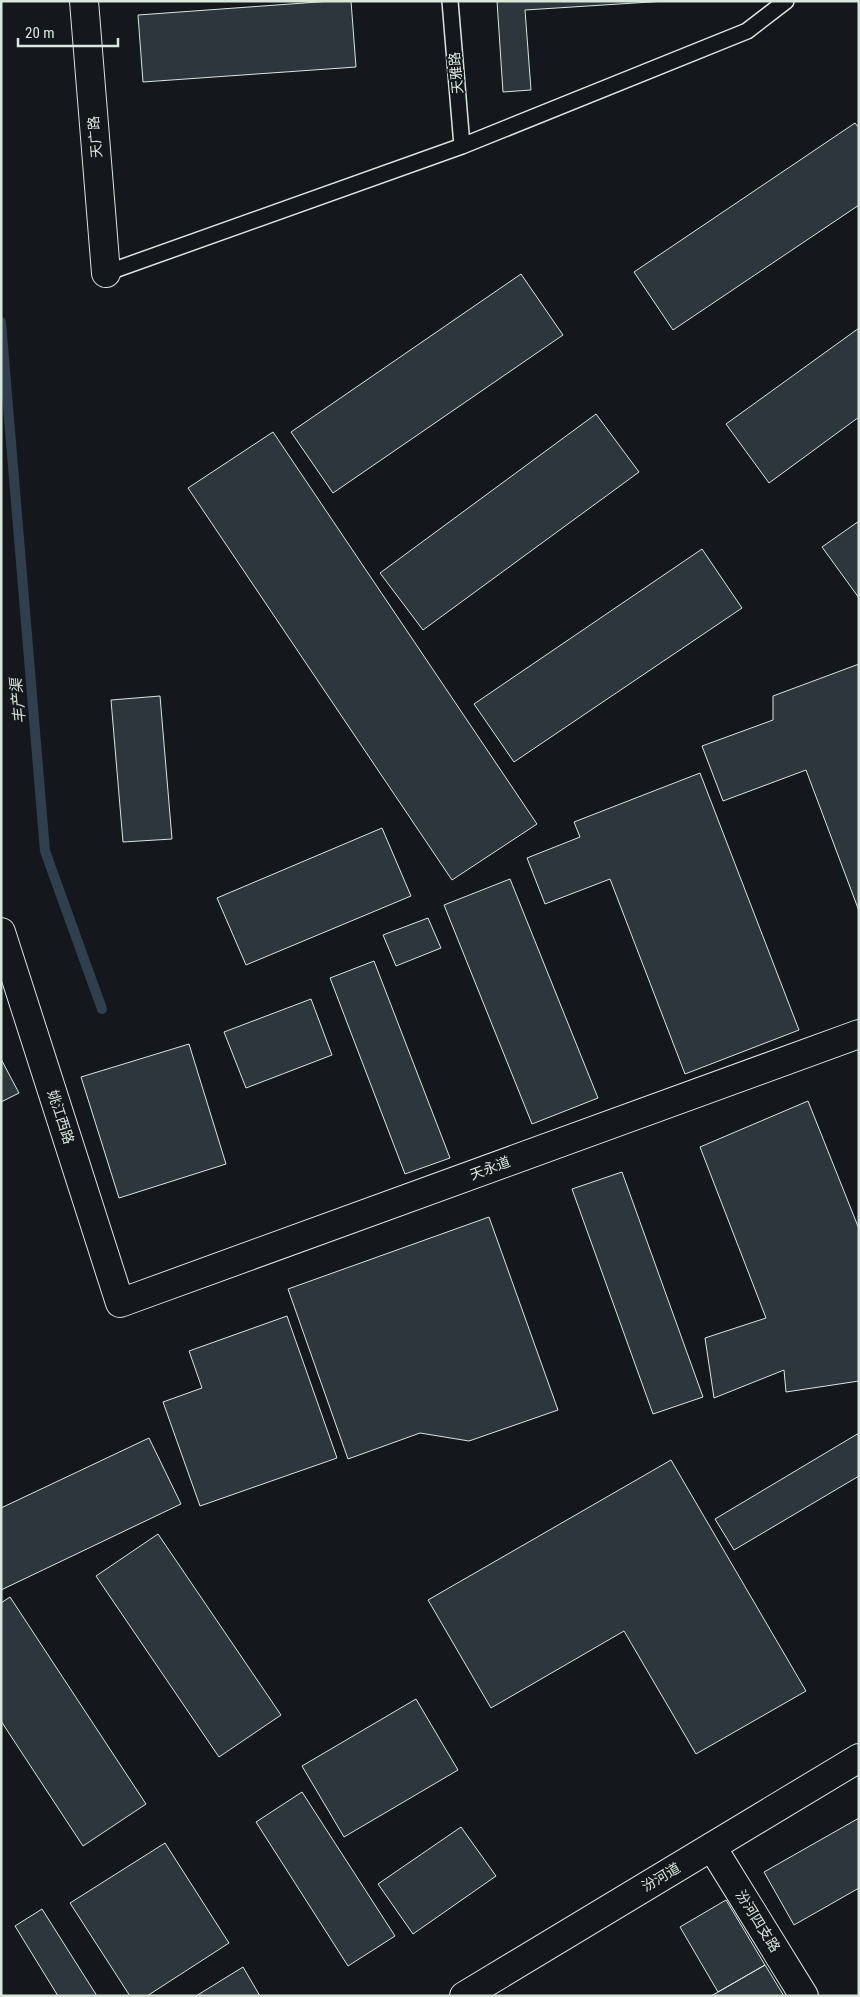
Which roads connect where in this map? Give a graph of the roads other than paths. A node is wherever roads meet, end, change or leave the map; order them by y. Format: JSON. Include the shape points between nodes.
{"nodes":[{"id":1,"x":84,"y":1,"type":"edge"},
{"id":2,"x":450,"y":1,"type":"edge"},
{"id":3,"x":786,"y":1,"type":"edge"},
{"id":4,"x":462,"y":146,"type":"junction"},
{"id":5,"x":106,"y":273,"type":"joint"},
{"id":6,"x":1,"y":932,"type":"edge"},
{"id":7,"x":859,"y":1034,"type":"edge"},
{"id":8,"x":120,"y":1303,"type":"joint"},
{"id":9,"x":859,"y":1758,"type":"edge"},
{"id":10,"x":712,"y":1847,"type":"junction"},
{"id":11,"x":464,"y":1996,"type":"edge"},
{"id":12,"x":804,"y":1996,"type":"edge"}],
"edges":[{"from":1,"to":5,"type":"street","name":"天广路"},
{"from":2,"to":4,"type":"lane","name":"天雅路"},
{"from":3,"to":4,"type":"lane","via":[[747,31]]},
{"from":4,"to":5,"type":"lane"},
{"from":6,"to":8,"type":"street","name":"姚江西路"},
{"from":7,"to":8,"type":"street","name":"天永道"},
{"from":9,"to":10,"type":"street","name":"汾河道"},
{"from":10,"to":11,"type":"street","name":"汾河道"},
{"from":10,"to":12,"type":"street","name":"汾河四支路"}]}
